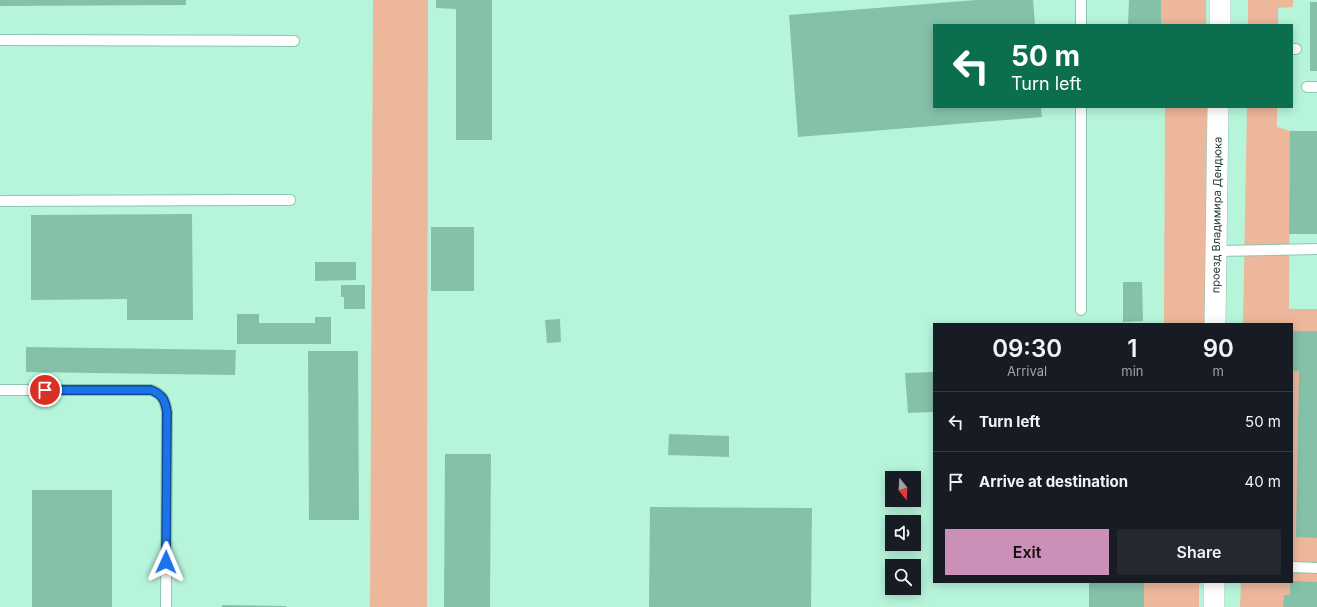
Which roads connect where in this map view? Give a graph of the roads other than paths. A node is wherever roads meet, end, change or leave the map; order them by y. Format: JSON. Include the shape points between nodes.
{"nodes":[{"id":1,"x":1081,"y":0,"type":"edge"},
{"id":2,"x":1220,"y":0,"type":"edge"},
{"id":3,"x":1081,"y":24,"type":"edge"},
{"id":4,"x":1220,"y":24,"type":"edge"},
{"id":5,"x":0,"y":40,"type":"edge"},
{"id":6,"x":294,"y":40,"type":"dead end"},
{"id":7,"x":1081,"y":108,"type":"edge"},
{"id":8,"x":1218,"y":108,"type":"edge"},
{"id":9,"x":290,"y":200,"type":"dead end"},
{"id":10,"x":0,"y":201,"type":"edge"},
{"id":11,"x":1317,"y":249,"type":"edge"},
{"id":12,"x":1216,"y":251,"type":"junction"},
{"id":13,"x":1081,"y":310,"type":"dead end"},
{"id":14,"x":1215,"y":323,"type":"edge"},
{"id":15,"x":0,"y":390,"type":"edge"},
{"id":16,"x":1293,"y":567,"type":"edge"},
{"id":17,"x":1317,"y":568,"type":"edge"},
{"id":18,"x":1214,"y":583,"type":"edge"},
{"id":19,"x":166,"y":607,"type":"edge"},
{"id":20,"x":1214,"y":607,"type":"edge"}],
"edges":[{"from":1,"to":3,"type":"lane"},
{"from":2,"to":4,"type":"street"},
{"from":5,"to":6,"type":"lane"},
{"from":7,"to":13,"type":"lane"},
{"from":8,"to":12,"type":"street","name":"проезд Владимира Дендюка"},
{"from":9,"to":10,"type":"lane"},
{"from":11,"to":12,"type":"lane"},
{"from":12,"to":14,"type":"street","name":"проезд Владимира Дендюка"},
{"from":15,"to":19,"type":"lane","via":[[151,390],[165,400]]},
{"from":16,"to":17,"type":"lane"},
{"from":18,"to":20,"type":"street"}]}
